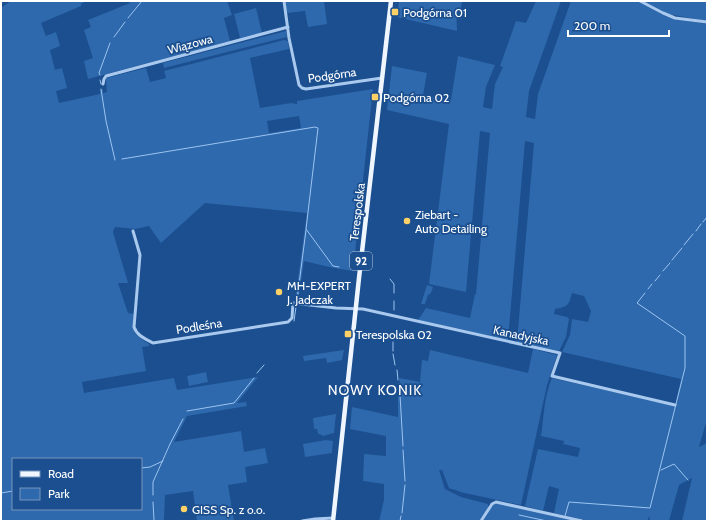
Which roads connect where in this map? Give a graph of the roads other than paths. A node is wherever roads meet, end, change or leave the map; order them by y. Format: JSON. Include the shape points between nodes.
{"nodes":[{"id":1,"x":284,"y":1,"type":"edge"},
{"id":2,"x":391,"y":1,"type":"edge"},
{"id":3,"x":640,"y":1,"type":"edge"},
{"id":4,"x":707,"y":22,"type":"edge"},
{"id":5,"x":288,"y":27,"type":"junction"},
{"id":6,"x":382,"y":78,"type":"junction"},
{"id":7,"x":103,"y":84,"type":"dead end"},
{"id":8,"x":133,"y":230,"type":"dead end"},
{"id":9,"x":356,"y":309,"type":"junction"},
{"id":10,"x":675,"y":405,"type":"dead end"},
{"id":11,"x":333,"y":520,"type":"edge"},
{"id":12,"x":302,"y":521,"type":"edge"},
{"id":13,"x":481,"y":521,"type":"edge"},
{"id":14,"x":582,"y":521,"type":"edge"}],
"edges":[{"from":1,"to":5,"type":"street","name":"Podgórna"},
{"from":2,"to":6,"type":"main road","name":"Terespolska","number":"92"},
{"from":3,"to":4,"type":"street","via":[[675,18]]},
{"from":5,"to":6,"type":"street","name":"Podgórna","via":[[299,85],[302,88]]},
{"from":5,"to":7,"type":"street","name":"Wiązowa","via":[[106,76]]},
{"from":6,"to":9,"type":"main road","name":"Terespolska","number":"92"},
{"from":8,"to":9,"type":"street","name":"Podleśna","via":[[140,255],[134,327],[140,336],[153,343],[288,322],[292,318],[293,303]]},
{"from":9,"to":10,"type":"street","name":"Kanadyjska","via":[[560,353],[552,376]]},
{"from":9,"to":11,"type":"main road","name":"Terespolska","number":"92"},
{"from":11,"to":12,"type":"street"},
{"from":13,"to":14,"type":"street","via":[[494,502]]}]}
